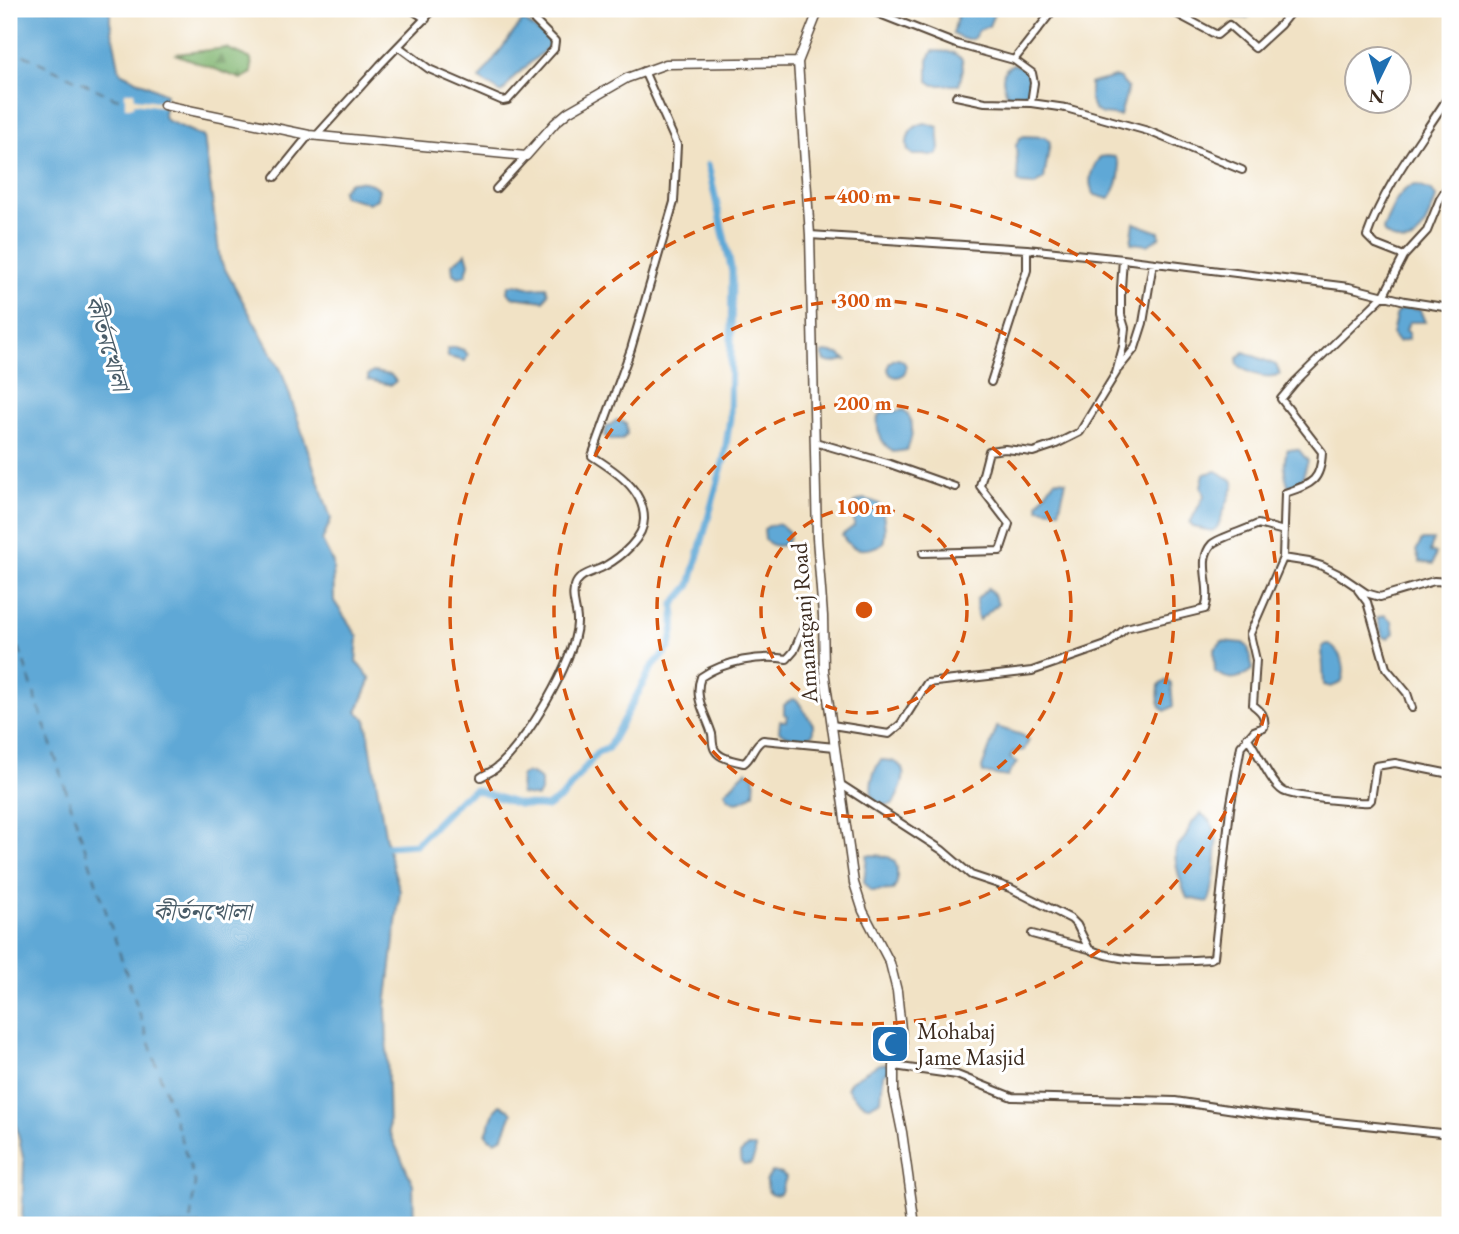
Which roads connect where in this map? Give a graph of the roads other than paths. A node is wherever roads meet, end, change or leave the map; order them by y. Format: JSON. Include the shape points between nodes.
{"nodes":[{"id":1,"x":411,"y":9,"type":"edge"},
{"id":2,"x":435,"y":9,"type":"edge"},
{"id":3,"x":538,"y":9,"type":"edge"},
{"id":4,"x":819,"y":9,"type":"edge"},
{"id":5,"x":867,"y":9,"type":"edge"},
{"id":6,"x":1054,"y":9,"type":"edge"},
{"id":7,"x":1168,"y":9,"type":"edge"},
{"id":8,"x":1293,"y":9,"type":"edge"},
{"id":9,"x":426,"y":19,"type":"junction"},
{"id":10,"x":399,"y":47,"type":"junction"},
{"id":11,"x":1014,"y":60,"type":"junction"},
{"id":12,"x":798,"y":62,"type":"junction"},
{"id":13,"x":644,"y":71,"type":"junction"},
{"id":14,"x":1450,"y":94,"type":"edge"},
{"id":15,"x":956,"y":96,"type":"dead end"},
{"id":16,"x":1031,"y":103,"type":"junction"},
{"id":17,"x":164,"y":105,"type":"dead end"},
{"id":18,"x":313,"y":135,"type":"junction"},
{"id":19,"x":526,"y":156,"type":"junction"},
{"id":20,"x":1242,"y":170,"type":"dead end"},
{"id":21,"x":275,"y":177,"type":"dead end"},
{"id":22,"x":1450,"y":183,"type":"edge"},
{"id":23,"x":496,"y":189,"type":"dead end"},
{"id":24,"x":810,"y":235,"type":"junction"},
{"id":25,"x":1027,"y":249,"type":"junction"},
{"id":26,"x":1404,"y":256,"type":"junction"},
{"id":27,"x":1123,"y":259,"type":"junction"},
{"id":28,"x":1153,"y":263,"type":"junction"},
{"id":29,"x":1384,"y":295,"type":"junction"},
{"id":30,"x":1450,"y":308,"type":"edge"},
{"id":31,"x":1115,"y":373,"type":"junction"},
{"id":32,"x":991,"y":382,"type":"dead end"},
{"id":33,"x":815,"y":442,"type":"junction"},
{"id":34,"x":955,"y":487,"type":"dead end"},
{"id":35,"x":1284,"y":531,"type":"junction"},
{"id":36,"x":923,"y":553,"type":"dead end"},
{"id":37,"x":1283,"y":558,"type":"junction"},
{"id":38,"x":1450,"y":582,"type":"edge"},
{"id":39,"x":1353,"y":583,"type":"junction"},
{"id":40,"x":823,"y":626,"type":"junction"},
{"id":41,"x":1412,"y":708,"type":"dead end"},
{"id":42,"x":832,"y":725,"type":"junction"},
{"id":43,"x":1247,"y":737,"type":"junction"},
{"id":44,"x":835,"y":747,"type":"junction"},
{"id":45,"x":1450,"y":774,"type":"edge"},
{"id":46,"x":481,"y":777,"type":"dead end"},
{"id":47,"x":840,"y":784,"type":"junction"},
{"id":48,"x":1032,"y":934,"type":"dead end"},
{"id":49,"x":1089,"y":949,"type":"junction"},
{"id":50,"x":894,"y":1066,"type":"junction"},
{"id":51,"x":1450,"y":1134,"type":"edge"},
{"id":52,"x":915,"y":1225,"type":"edge"}],
"edges":[{"from":1,"to":9,"type":"street"},
{"from":2,"to":9,"type":"street"},
{"from":3,"to":10,"type":"street","via":[[532,18],[555,41],[554,49],[503,102],[429,69]]},
{"from":4,"to":12,"type":"main road","name":"Amanatganj Road"},
{"from":5,"to":11,"type":"street","via":[[956,44]]},
{"from":6,"to":11,"type":"street"},
{"from":7,"to":8,"type":"street","via":[[1217,35],[1229,25],[1255,48]]},
{"from":9,"to":10,"type":"street"},
{"from":10,"to":18,"type":"street"},
{"from":11,"to":16,"type":"street","via":[[1032,73]]},
{"from":12,"to":13,"type":"main road","via":[[666,64]]},
{"from":12,"to":24,"type":"main road","name":"Amanatganj Road"},
{"from":13,"to":19,"type":"main road","via":[[568,112]]},
{"from":13,"to":46,"type":"street","via":[[677,145],[674,202],[631,349],[592,456],[626,480],[641,501],[645,520],[637,539],[575,586],[578,622],[558,683],[520,739],[496,768]]},
{"from":14,"to":26,"type":"street","via":[[1392,184],[1367,236],[1376,245]]},
{"from":15,"to":16,"type":"street"},
{"from":16,"to":20,"type":"street","via":[[1149,131]]},
{"from":17,"to":18,"type":"main road"},
{"from":18,"to":19,"type":"main road"},
{"from":18,"to":21,"type":"street"},
{"from":19,"to":23,"type":"street"},
{"from":22,"to":26,"type":"street","via":[[1427,231]]},
{"from":24,"to":25,"type":"street"},
{"from":24,"to":33,"type":"main road","name":"Amanatganj Road"},
{"from":25,"to":27,"type":"street"},
{"from":25,"to":32,"type":"street","via":[[1027,270]]},
{"from":26,"to":29,"type":"street"},
{"from":27,"to":28,"type":"street"},
{"from":27,"to":31,"type":"street","via":[[1121,315],[1125,328]]},
{"from":28,"to":29,"type":"street"},
{"from":28,"to":31,"type":"street","via":[[1135,348]]},
{"from":29,"to":30,"type":"street"},
{"from":29,"to":35,"type":"street","via":[[1281,399],[1322,452],[1321,470],[1315,478],[1285,493]]},
{"from":31,"to":36,"type":"street","via":[[1080,432],[1033,452],[989,451],[980,486],[1009,524],[1000,551]]},
{"from":33,"to":34,"type":"street"},
{"from":33,"to":40,"type":"main road","name":"Amanatganj Road"},
{"from":35,"to":37,"type":"street"},
{"from":35,"to":42,"type":"street","via":[[1258,524],[1213,543],[1204,566],[1209,584],[1205,608],[1126,628],[1106,645],[1032,671],[927,683],[901,724],[889,734]]},
{"from":37,"to":39,"type":"street","via":[[1322,566]]},
{"from":37,"to":43,"type":"street","via":[[1250,634],[1256,660],[1253,705],[1265,720],[1264,727]]},
{"from":38,"to":39,"type":"street","via":[[1434,581],[1380,597]]},
{"from":39,"to":41,"type":"street","via":[[1367,602],[1386,668],[1407,693]]},
{"from":40,"to":42,"type":"main road","name":"Amanatganj Road"},
{"from":40,"to":44,"type":"street","via":[[803,630],[787,659],[771,657],[710,671],[697,687],[698,698],[713,748],[723,757],[748,761],[763,740]]},
{"from":42,"to":44,"type":"main road","name":"Amanatganj Road"},
{"from":43,"to":45,"type":"street","via":[[1283,791],[1369,802],[1376,765],[1395,763]]},
{"from":43,"to":49,"type":"street","via":[[1241,746],[1230,809],[1214,957],[1144,960],[1114,958]]},
{"from":44,"to":47,"type":"main road","name":"Amanatganj Road"},
{"from":47,"to":49,"type":"street","via":[[942,850],[971,875],[1010,888],[1071,919]]},
{"from":47,"to":50,"type":"main road","name":"Amanatganj Road","via":[[854,883],[890,963],[897,991],[903,1048]]},
{"from":48,"to":49,"type":"street"},
{"from":50,"to":51,"type":"street","via":[[957,1075],[1012,1097],[1175,1101]]},
{"from":50,"to":52,"type":"main road","name":"Amanatganj Road","via":[[894,1093]]}]}
